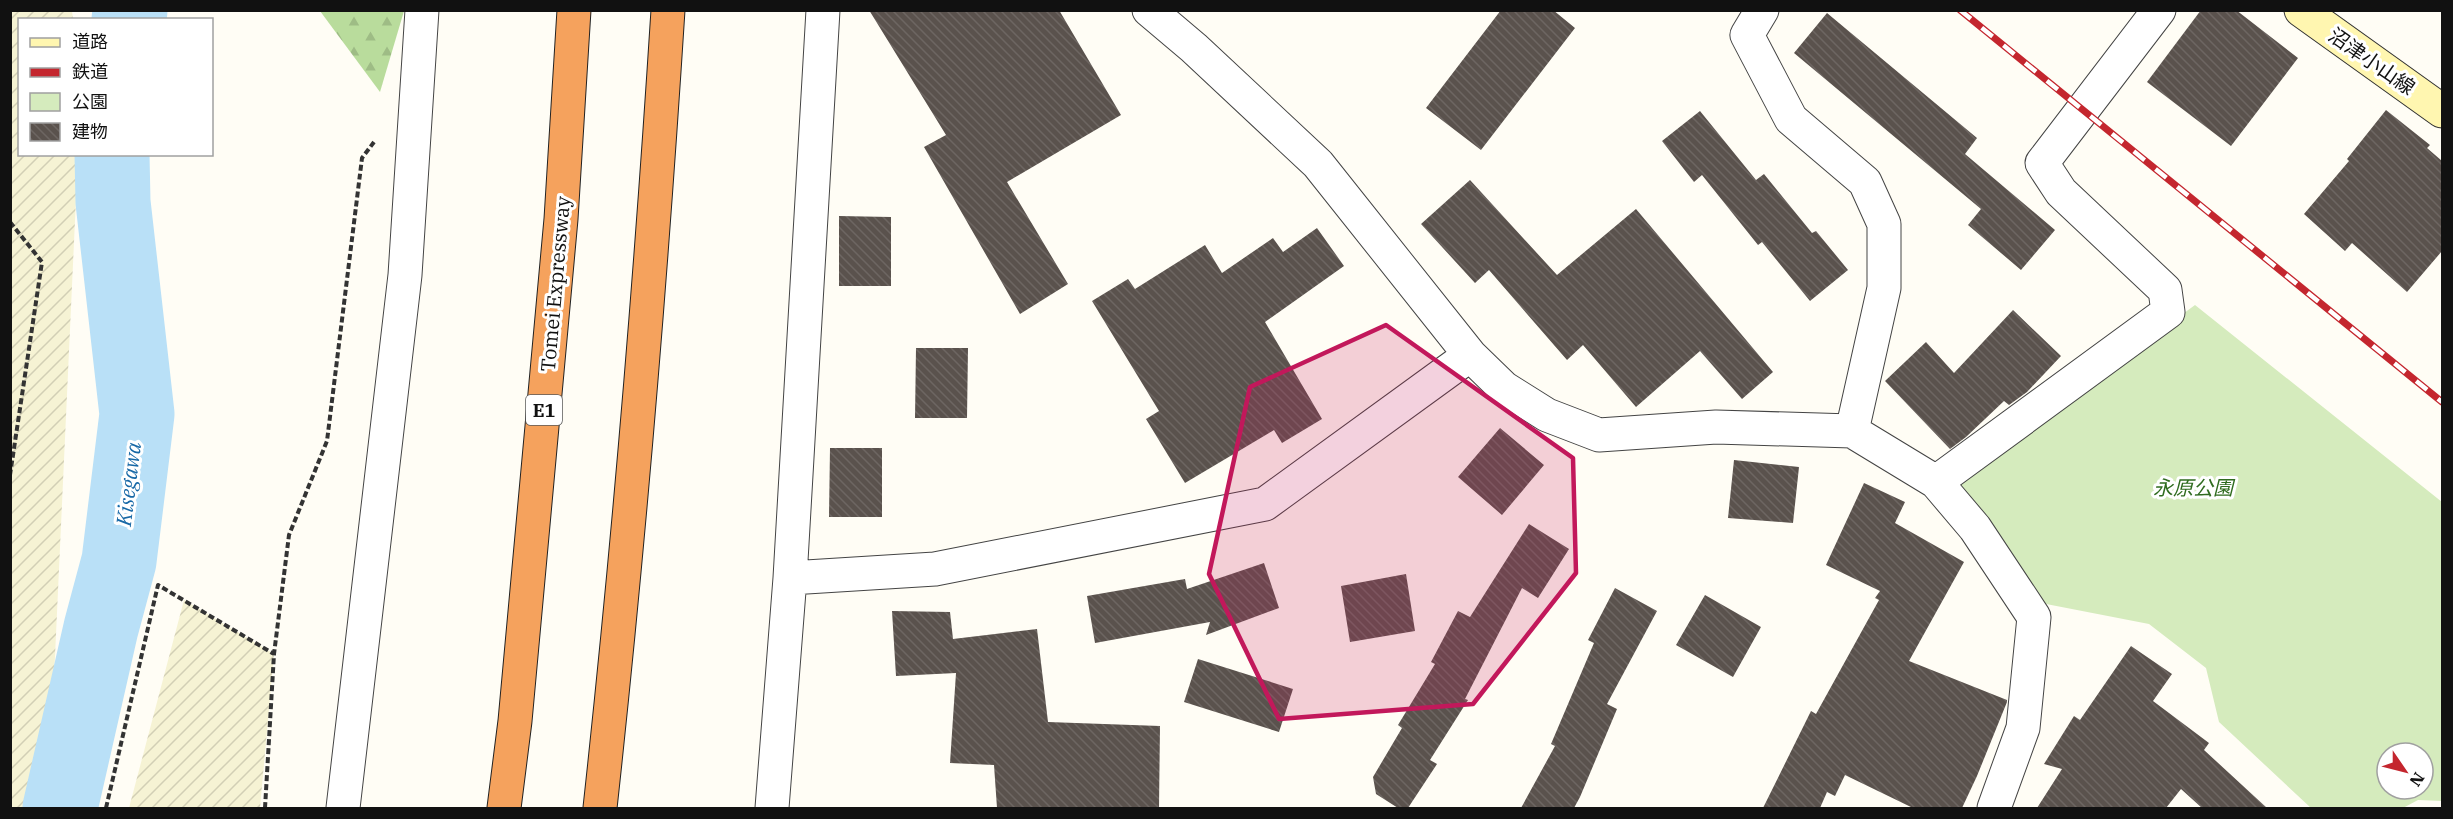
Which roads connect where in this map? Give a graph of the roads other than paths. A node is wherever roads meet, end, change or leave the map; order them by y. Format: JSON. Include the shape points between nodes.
{"nodes":[{"id":1,"x":422,"y":10,"type":"edge"},
{"id":2,"x":574,"y":10,"type":"edge"},
{"id":3,"x":669,"y":10,"type":"edge"},
{"id":4,"x":823,"y":10,"type":"edge"},
{"id":5,"x":1149,"y":10,"type":"edge"},
{"id":6,"x":1762,"y":10,"type":"edge"},
{"id":7,"x":2159,"y":10,"type":"edge"},
{"id":8,"x":2301,"y":10,"type":"edge"},
{"id":9,"x":2442,"y":111,"type":"edge"},
{"id":10,"x":1470,"y":355,"type":"junction"},
{"id":11,"x":1852,"y":431,"type":"junction"},
{"id":12,"x":1936,"y":482,"type":"junction"},
{"id":13,"x":790,"y":578,"type":"junction"},
{"id":14,"x":343,"y":808,"type":"edge"},
{"id":15,"x":504,"y":808,"type":"edge"},
{"id":16,"x":600,"y":808,"type":"edge"},
{"id":17,"x":772,"y":808,"type":"edge"},
{"id":18,"x":1994,"y":808,"type":"edge"}],
"edges":[{"from":1,"to":14,"type":"street","via":[[405,275]]},
{"from":2,"to":15,"type":"highway","name":"Tomei Expressway","number":"E1","via":[[561,219]]},
{"from":3,"to":16,"type":"highway","via":[[633,493]]},
{"from":4,"to":13,"type":"street"},
{"from":5,"to":10,"type":"street","via":[[1318,164]]},
{"from":6,"to":11,"type":"street","via":[[1747,35],[1791,119],[1864,182],[1884,224],[1884,288]]},
{"from":7,"to":12,"type":"street","via":[[2042,163],[2061,192],[2165,290],[2168,312]]},
{"from":8,"to":9,"type":"main road","name":"沼津小山線"},
{"from":10,"to":11,"type":"street","via":[[1504,388],[1547,415],[1599,435],[1716,427]]},
{"from":10,"to":13,"type":"street","via":[[1264,504],[935,569]]},
{"from":11,"to":12,"type":"street"},
{"from":12,"to":18,"type":"street","via":[[1974,528],[2034,617],[2023,728]]},
{"from":13,"to":17,"type":"street"}]}
